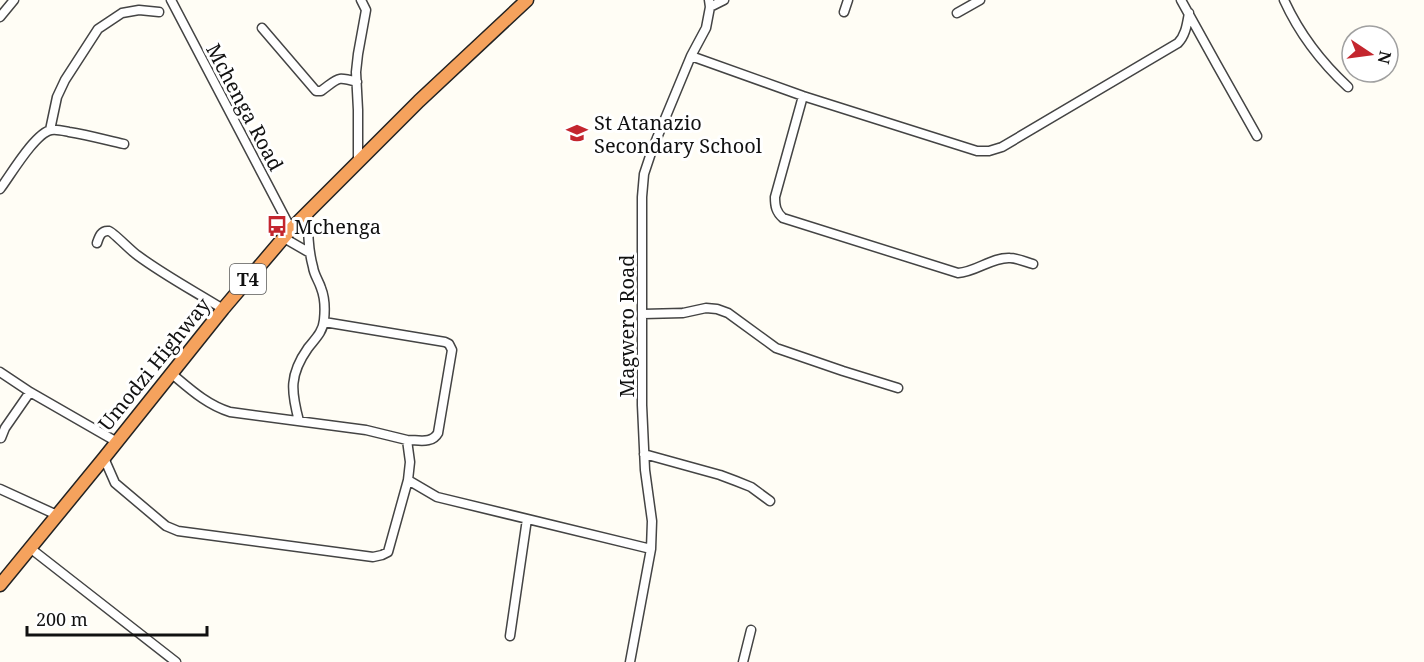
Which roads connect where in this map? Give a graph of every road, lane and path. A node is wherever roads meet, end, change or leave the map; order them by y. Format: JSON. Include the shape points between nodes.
{"nodes":[{"id":1,"x":14,"y":0,"type":"edge"},
{"id":2,"x":171,"y":0,"type":"edge"},
{"id":3,"x":361,"y":0,"type":"edge"},
{"id":4,"x":724,"y":0,"type":"edge"},
{"id":5,"x":848,"y":0,"type":"edge"},
{"id":6,"x":980,"y":0,"type":"edge"},
{"id":7,"x":1181,"y":0,"type":"edge"},
{"id":8,"x":1284,"y":0,"type":"edge"},
{"id":9,"x":523,"y":1,"type":"edge"},
{"id":10,"x":710,"y":4,"type":"edge"},
{"id":11,"x":159,"y":12,"type":"dead end"},
{"id":12,"x":844,"y":12,"type":"dead end"},
{"id":13,"x":957,"y":13,"type":"dead end"},
{"id":14,"x":1189,"y":13,"type":"junction"},
{"id":15,"x":0,"y":17,"type":"edge"},
{"id":16,"x":261,"y":28,"type":"dead end"},
{"id":17,"x":691,"y":56,"type":"junction"},
{"id":18,"x":357,"y":82,"type":"junction"},
{"id":19,"x":1348,"y":87,"type":"dead end"},
{"id":20,"x":803,"y":96,"type":"junction"},
{"id":21,"x":50,"y":130,"type":"junction"},
{"id":22,"x":1257,"y":136,"type":"dead end"},
{"id":23,"x":124,"y":144,"type":"dead end"},
{"id":24,"x":358,"y":161,"type":"junction"},
{"id":25,"x":0,"y":189,"type":"edge"},
{"id":26,"x":308,"y":212,"type":"junction"},
{"id":27,"x":288,"y":233,"type":"junction"},
{"id":28,"x":97,"y":243,"type":"dead end"},
{"id":29,"x":310,"y":253,"type":"junction"},
{"id":30,"x":1033,"y":264,"type":"dead end"},
{"id":31,"x":223,"y":309,"type":"junction"},
{"id":32,"x":643,"y":314,"type":"junction"},
{"id":33,"x":324,"y":322,"type":"junction"},
{"id":34,"x":0,"y":372,"type":"edge"},
{"id":35,"x":172,"y":374,"type":"junction"},
{"id":36,"x":898,"y":388,"type":"dead end"},
{"id":37,"x":30,"y":392,"type":"junction"},
{"id":38,"x":299,"y":421,"type":"junction"},
{"id":39,"x":1,"y":438,"type":"edge"},
{"id":40,"x":408,"y":440,"type":"junction"},
{"id":41,"x":117,"y":442,"type":"junction"},
{"id":42,"x":644,"y":454,"type":"junction"},
{"id":43,"x":104,"y":458,"type":"junction"},
{"id":44,"x":408,"y":480,"type":"junction"},
{"id":45,"x":0,"y":489,"type":"edge"},
{"id":46,"x":770,"y":501,"type":"dead end"},
{"id":47,"x":57,"y":515,"type":"junction"},
{"id":48,"x":528,"y":519,"type":"junction"},
{"id":49,"x":30,"y":548,"type":"junction"},
{"id":50,"x":651,"y":549,"type":"junction"},
{"id":51,"x":2,"y":577,"type":"edge"},
{"id":52,"x":751,"y":630,"type":"dead end"},
{"id":53,"x":510,"y":636,"type":"dead end"},
{"id":54,"x":176,"y":662,"type":"edge"},
{"id":55,"x":630,"y":662,"type":"edge"},
{"id":56,"x":743,"y":662,"type":"edge"}],
"edges":[{"from":1,"to":15,"type":"street"},
{"from":2,"to":27,"type":"street","name":"Mchenga Road"},
{"from":3,"to":18,"type":"street","via":[[366,10]]},
{"from":4,"to":10,"type":"street"},
{"from":5,"to":12,"type":"street"},
{"from":6,"to":13,"type":"street"},
{"from":7,"to":14,"type":"street"},
{"from":8,"to":19,"type":"street","via":[[1307,42]]},
{"from":9,"to":24,"type":"highway","name":"Umodzi Highway","number":"T4"},
{"from":10,"to":17,"type":"street","name":"Magwero Road","via":[[706,28]]},
{"from":11,"to":21,"type":"street","via":[[122,13],[98,29],[65,80]]},
{"from":14,"to":20,"type":"street","via":[[1185,33],[1178,42],[989,152]]},
{"from":14,"to":22,"type":"street"},
{"from":16,"to":18,"type":"street","via":[[316,91],[341,77]]},
{"from":17,"to":20,"type":"street"},
{"from":17,"to":32,"type":"street","name":"Magwero Road","via":[[644,174]]},
{"from":18,"to":24,"type":"street"},
{"from":20,"to":30,"type":"street","via":[[775,197],[775,208],[783,218],[958,273],[1003,258]]},
{"from":21,"to":23,"type":"street"},
{"from":21,"to":25,"type":"street","via":[[27,151]]},
{"from":24,"to":26,"type":"highway","name":"Umodzi Highway","number":"T4"},
{"from":26,"to":27,"type":"highway","name":"Umodzi Highway","number":"T4"},
{"from":26,"to":29,"type":"street"},
{"from":27,"to":29,"type":"street"},
{"from":27,"to":31,"type":"highway","name":"Umodzi Highway","number":"T4"},
{"from":28,"to":31,"type":"street","via":[[100,234],[112,233],[152,266]]},
{"from":29,"to":33,"type":"street","via":[[322,290]]},
{"from":31,"to":35,"type":"highway","name":"Umodzi Highway","number":"T4"},
{"from":32,"to":36,"type":"street","via":[[717,309],[776,348]]},
{"from":32,"to":42,"type":"street","name":"Magwero Road"},
{"from":33,"to":38,"type":"street","via":[[292,384]]},
{"from":33,"to":40,"type":"street","via":[[450,344],[438,433],[430,441]]},
{"from":34,"to":37,"type":"street"},
{"from":35,"to":38,"type":"street","via":[[218,408]]},
{"from":35,"to":41,"type":"highway","name":"Umodzi Highway","number":"T4"},
{"from":37,"to":39,"type":"street"},
{"from":37,"to":41,"type":"street"},
{"from":38,"to":40,"type":"street"},
{"from":40,"to":44,"type":"street"},
{"from":41,"to":43,"type":"highway","name":"Umodzi Highway","number":"T4"},
{"from":42,"to":46,"type":"street","via":[[720,475],[751,487]]},
{"from":42,"to":50,"type":"street","name":"Magwero Road","via":[[652,520]]},
{"from":43,"to":44,"type":"street","via":[[115,483],[166,526],[178,531],[374,557],[388,552]]},
{"from":43,"to":47,"type":"highway","name":"Umodzi Highway","number":"T4"},
{"from":44,"to":48,"type":"street","via":[[437,497]]},
{"from":45,"to":47,"type":"street"},
{"from":47,"to":49,"type":"highway","name":"Umodzi Highway","number":"T4"},
{"from":48,"to":50,"type":"street"},
{"from":48,"to":53,"type":"street"},
{"from":49,"to":51,"type":"highway","name":"Umodzi Highway","number":"T4"},
{"from":49,"to":54,"type":"street"},
{"from":50,"to":55,"type":"street","name":"Magwero Road"},
{"from":52,"to":56,"type":"street"}]}
